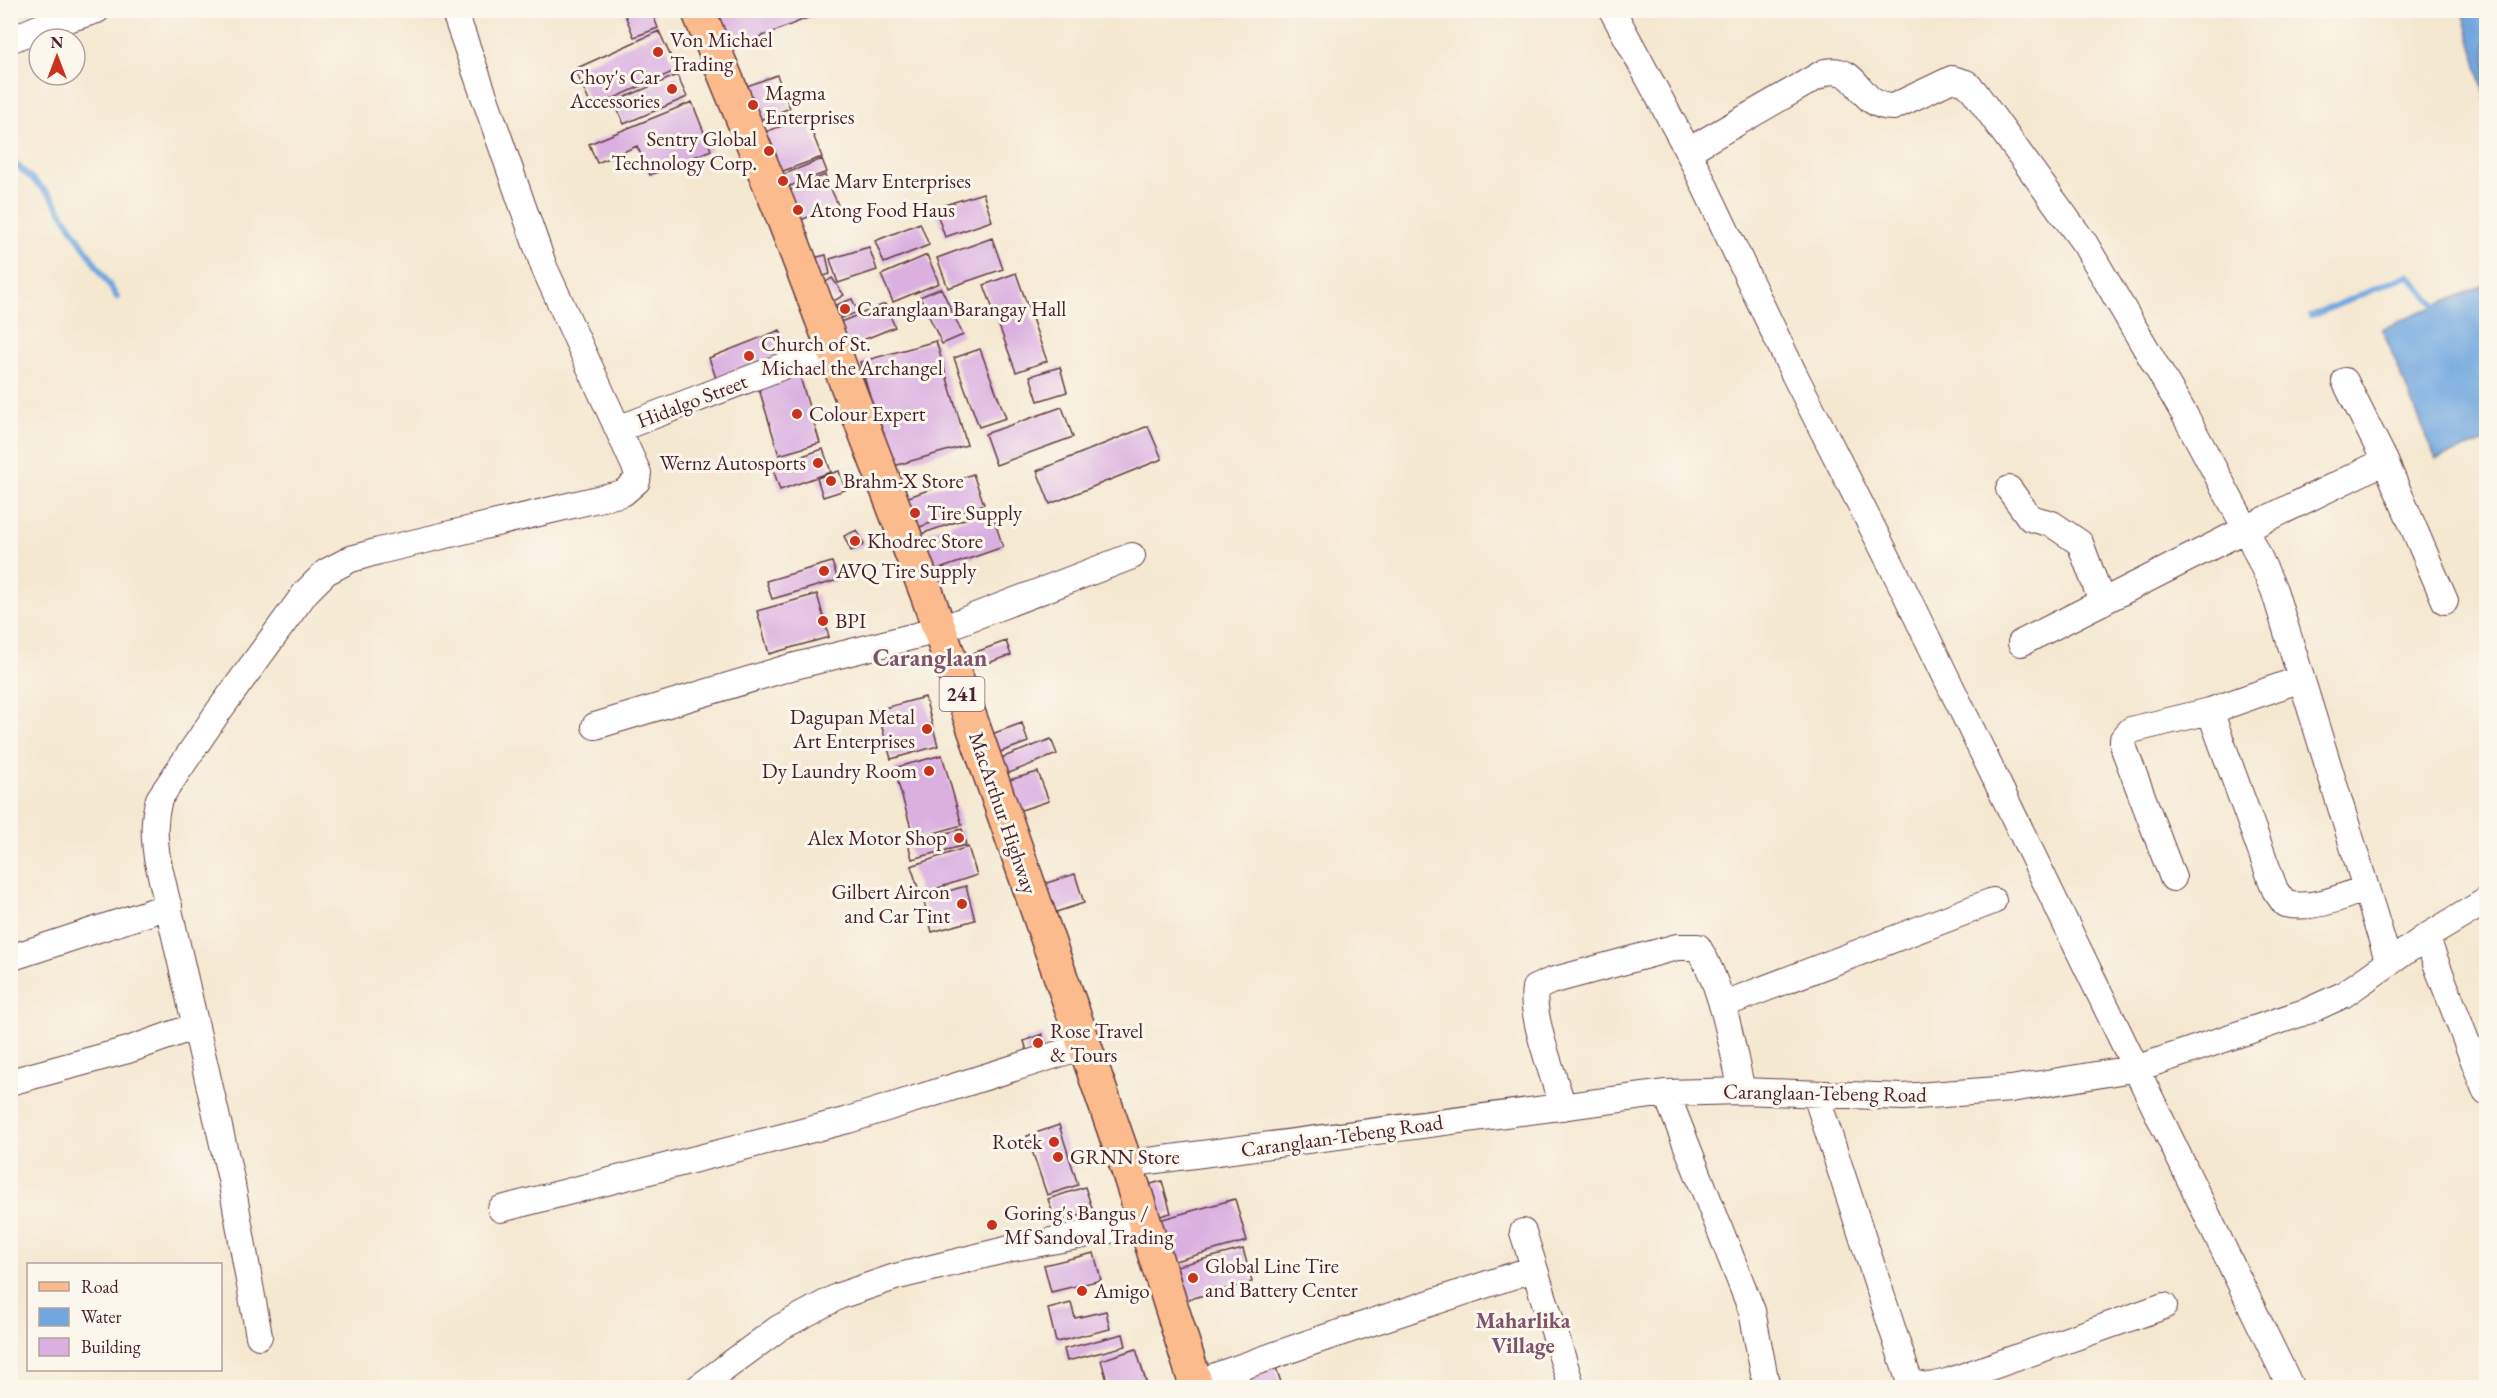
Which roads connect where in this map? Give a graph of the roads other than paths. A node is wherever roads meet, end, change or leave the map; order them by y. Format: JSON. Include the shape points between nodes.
{"nodes":[{"id":1,"x":97,"y":10,"type":"edge"},
{"id":2,"x":454,"y":10,"type":"edge"},
{"id":3,"x":698,"y":10,"type":"edge"},
{"id":4,"x":1612,"y":10,"type":"edge"},
{"id":5,"x":10,"y":40,"type":"edge"},
{"id":6,"x":1688,"y":151,"type":"junction"},
{"id":7,"x":834,"y":347,"type":"junction"},
{"id":8,"x":2345,"y":381,"type":"dead end"},
{"id":9,"x":618,"y":429,"type":"junction"},
{"id":10,"x":2385,"y":461,"type":"junction"},
{"id":11,"x":2008,"y":489,"type":"dead end"},
{"id":12,"x":2246,"y":529,"type":"junction"},
{"id":13,"x":1132,"y":556,"type":"dead end"},
{"id":14,"x":2445,"y":601,"type":"dead end"},
{"id":15,"x":2102,"y":602,"type":"junction"},
{"id":16,"x":939,"y":630,"type":"junction"},
{"id":17,"x":2021,"y":644,"type":"dead end"},
{"id":18,"x":2301,"y":679,"type":"junction"},
{"id":19,"x":2210,"y":711,"type":"junction"},
{"id":20,"x":595,"y":726,"type":"dead end"},
{"id":21,"x":2173,"y":878,"type":"dead end"},
{"id":22,"x":2366,"y":888,"type":"junction"},
{"id":23,"x":1993,"y":901,"type":"dead end"},
{"id":24,"x":2487,"y":901,"type":"edge"},
{"id":25,"x":169,"y":906,"type":"junction"},
{"id":26,"x":2426,"y":937,"type":"junction"},
{"id":27,"x":10,"y":958,"type":"edge"},
{"id":28,"x":2389,"y":963,"type":"junction"},
{"id":29,"x":1722,"y":1005,"type":"junction"},
{"id":30,"x":196,"y":1026,"type":"junction"},
{"id":31,"x":1084,"y":1046,"type":"junction"},
{"id":32,"x":2138,"y":1068,"type":"junction"},
{"id":33,"x":10,"y":1082,"type":"edge"},
{"id":34,"x":1742,"y":1091,"type":"junction"},
{"id":35,"x":2487,"y":1092,"type":"edge"},
{"id":36,"x":1666,"y":1093,"type":"junction"},
{"id":37,"x":1816,"y":1095,"type":"junction"},
{"id":38,"x":1563,"y":1107,"type":"junction"},
{"id":39,"x":1126,"y":1164,"type":"junction"},
{"id":40,"x":501,"y":1209,"type":"dead end"},
{"id":41,"x":1143,"y":1224,"type":"junction"},
{"id":42,"x":1523,"y":1232,"type":"dead end"},
{"id":43,"x":1533,"y":1269,"type":"junction"},
{"id":44,"x":2164,"y":1306,"type":"dead end"},
{"id":45,"x":259,"y":1336,"type":"dead end"},
{"id":46,"x":1570,"y":1382,"type":"dead end"},
{"id":47,"x":1766,"y":1384,"type":"dead end"},
{"id":48,"x":1197,"y":1385,"type":"edge"},
{"id":49,"x":698,"y":1388,"type":"edge"},
{"id":50,"x":2291,"y":1388,"type":"edge"}],
"edges":[{"from":1,"to":5,"type":"street"},
{"from":2,"to":9,"type":"street","via":[[544,267]]},
{"from":3,"to":7,"type":"main road","name":"MacArthur Highway","number":"241"},
{"from":4,"to":6,"type":"street"},
{"from":6,"to":12,"type":"street","via":[[1825,72],[1843,72],[1871,102],[1884,107],[1893,107],[1952,80],[1966,83],[2085,244]]},
{"from":6,"to":32,"type":"street","via":[[1794,374]]},
{"from":7,"to":9,"type":"street","name":"Hidalgo Street"},
{"from":7,"to":16,"type":"main road","name":"MacArthur Highway","number":"241"},
{"from":8,"to":10,"type":"street"},
{"from":9,"to":25,"type":"street","via":[[639,473],[637,481],[623,493],[351,559],[326,572],[306,592],[159,799],[153,833]]},
{"from":10,"to":12,"type":"street"},
{"from":10,"to":14,"type":"street"},
{"from":11,"to":15,"type":"street","via":[[2030,518],[2052,524],[2080,543]]},
{"from":12,"to":15,"type":"street"},
{"from":12,"to":18,"type":"street","via":[[2274,590]]},
{"from":13,"to":16,"type":"street"},
{"from":15,"to":17,"type":"street"},
{"from":16,"to":20,"type":"street","via":[[791,667]]},
{"from":16,"to":31,"type":"main road","name":"MacArthur Highway","number":"241"},
{"from":18,"to":19,"type":"street"},
{"from":18,"to":22,"type":"street"},
{"from":19,"to":21,"type":"street","via":[[2131,730],[2123,739]]},
{"from":19,"to":22,"type":"street","via":[[2275,890],[2285,903],[2301,907]]},
{"from":22,"to":28,"type":"street"},
{"from":23,"to":29,"type":"street"},
{"from":24,"to":26,"type":"street","name":"Caranglaan-Tebeng Road"},
{"from":25,"to":27,"type":"street"},
{"from":25,"to":30,"type":"street"},
{"from":26,"to":28,"type":"street","name":"Caranglaan-Tebeng Road"},
{"from":26,"to":35,"type":"street"},
{"from":28,"to":32,"type":"street","name":"Caranglaan-Tebeng Road","via":[[2343,994],[2308,1011]]},
{"from":29,"to":34,"type":"street"},
{"from":29,"to":38,"type":"street","via":[[1709,964],[1698,947],[1677,947],[1535,988],[1533,999]]},
{"from":30,"to":33,"type":"street","via":[[128,1050]]},
{"from":30,"to":45,"type":"street","via":[[231,1179]]},
{"from":31,"to":39,"type":"main road","name":"MacArthur Highway","number":"241"},
{"from":31,"to":40,"type":"street","via":[[848,1119]]},
{"from":32,"to":37,"type":"street","name":"Caranglaan-Tebeng Road","via":[[1999,1090],[1903,1097]]},
{"from":32,"to":50,"type":"street"},
{"from":34,"to":36,"type":"street","name":"Caranglaan-Tebeng Road"},
{"from":34,"to":37,"type":"street","name":"Caranglaan-Tebeng Road"},
{"from":36,"to":38,"type":"street","name":"Caranglaan-Tebeng Road"},
{"from":36,"to":47,"type":"street","via":[[1752,1311]]},
{"from":37,"to":44,"type":"street","via":[[1909,1380],[1931,1387]]},
{"from":38,"to":39,"type":"street","name":"Caranglaan-Tebeng Road"},
{"from":39,"to":41,"type":"main road","name":"MacArthur Highway","number":"241"},
{"from":41,"to":48,"type":"main road","name":"MacArthur Highway","number":"241"},
{"from":41,"to":49,"type":"street","via":[[1013,1248],[838,1296],[779,1328]]},
{"from":42,"to":43,"type":"street"},
{"from":43,"to":46,"type":"street"},
{"from":43,"to":48,"type":"street","via":[[1309,1343]]}]}
